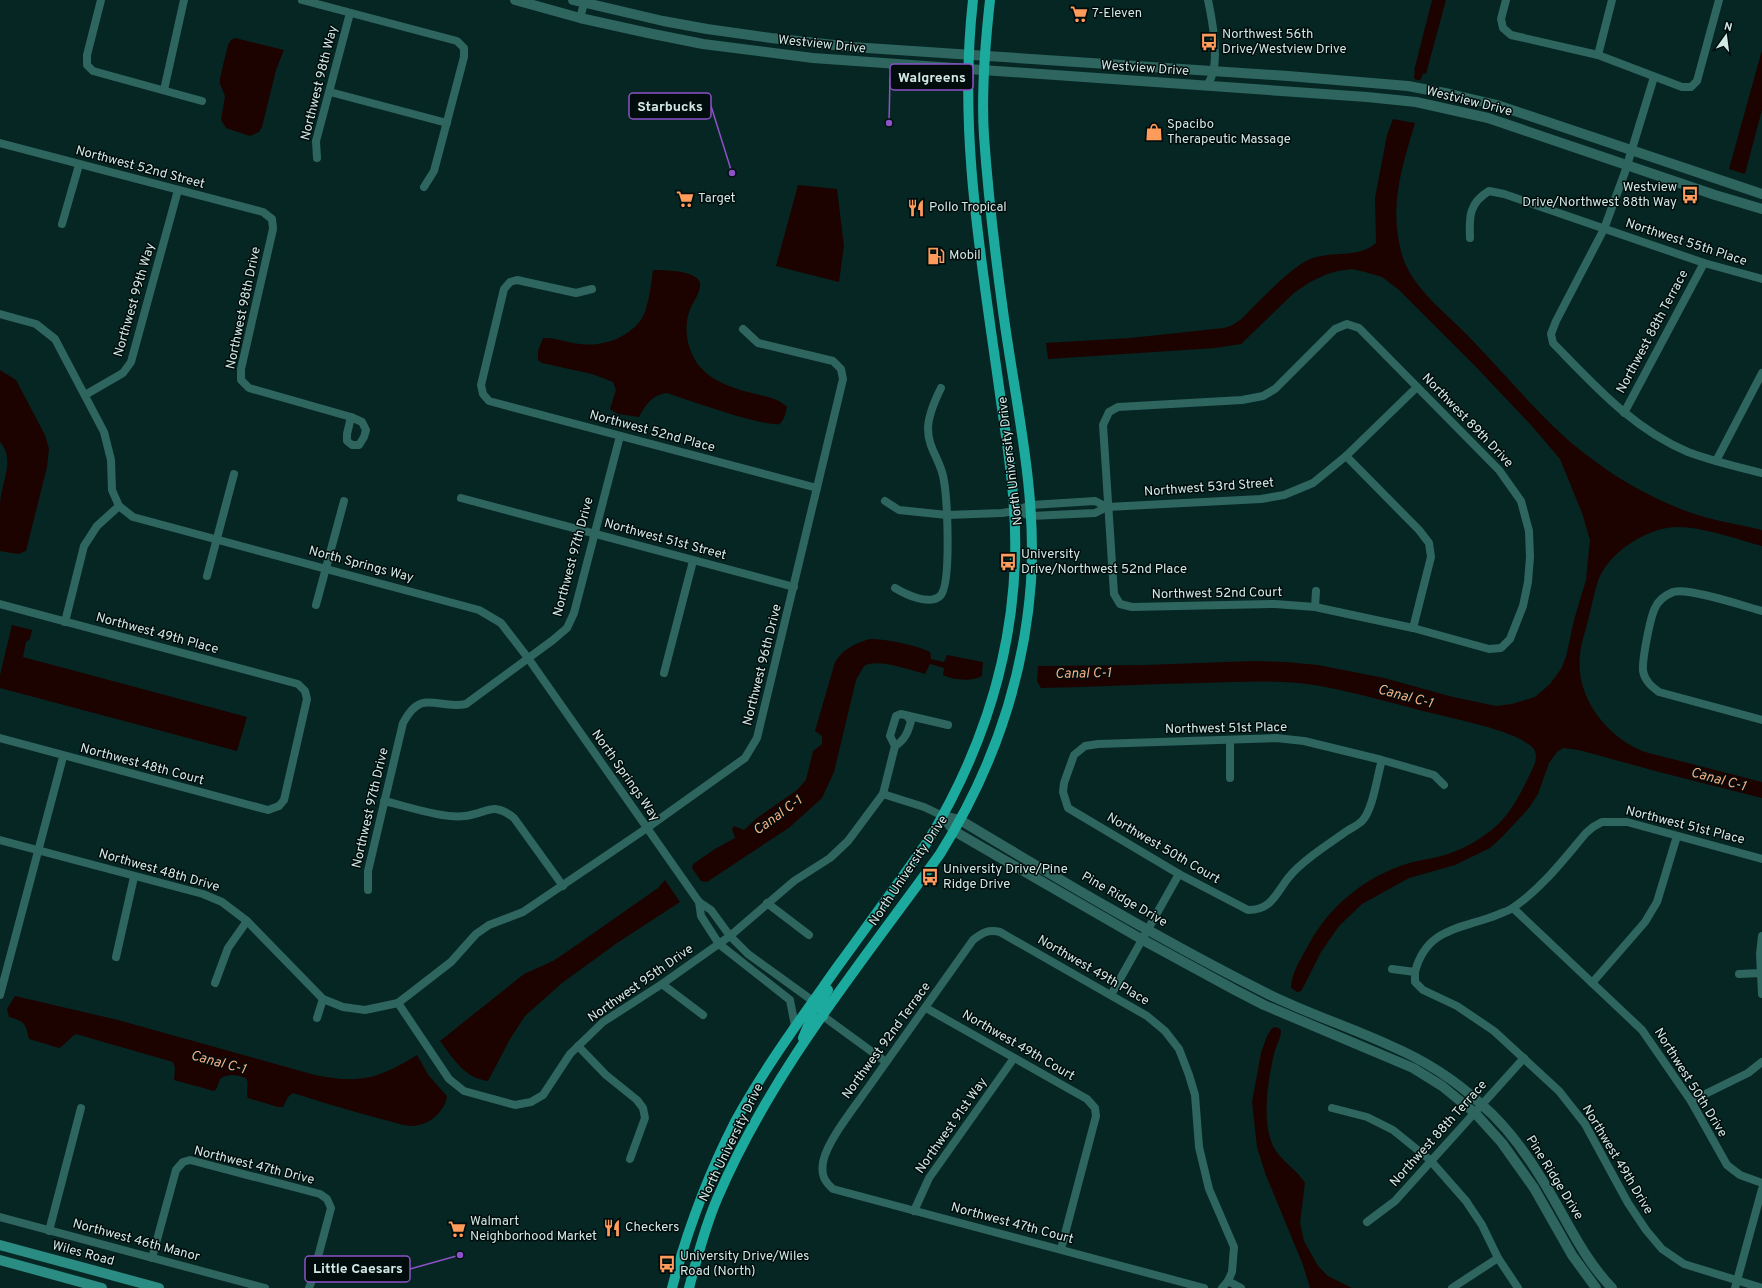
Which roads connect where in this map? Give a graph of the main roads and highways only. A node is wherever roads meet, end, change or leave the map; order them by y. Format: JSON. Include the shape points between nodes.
{"nodes":[{"id":1,"x":973,"y":0,"type":"edge"},
{"id":2,"x":990,"y":0,"type":"edge"},
{"id":3,"x":986,"y":292,"type":"junction"},
{"id":4,"x":1003,"y":311,"type":"junction"},
{"id":5,"x":838,"y":966,"type":"junction"},
{"id":6,"x":812,"y":1001,"type":"junction"},
{"id":7,"x":823,"y":1016,"type":"junction"},
{"id":8,"x":803,"y":1044,"type":"junction"},
{"id":9,"x":0,"y":1245,"type":"edge"},
{"id":10,"x":0,"y":1260,"type":"edge"},
{"id":11,"x":102,"y":1288,"type":"edge"},
{"id":12,"x":159,"y":1288,"type":"edge"},
{"id":13,"x":672,"y":1288,"type":"edge"},
{"id":14,"x":689,"y":1288,"type":"edge"}],
"edges":[{"from":1,"to":3,"type":"main road","name":"North University Drive","via":[[968,70],[968,133],[972,189]]},
{"from":2,"to":4,"type":"main road","name":"North University Drive","via":[[984,71],[984,135]]},
{"from":3,"to":4,"type":"main road","via":[[991,294]]},
{"from":3,"to":5,"type":"main road","name":"North University Drive","via":[[1015,511],[1014,586],[1004,652],[995,692],[962,781],[928,841]]},
{"from":4,"to":7,"type":"main road","name":"North University Drive","via":[[1031,505],[1031,582],[1019,665],[1001,731],[979,783],[954,831]]},
{"from":5,"to":6,"type":"main road","name":"North University Drive"},
{"from":5,"to":7,"type":"main road","via":[[837,977],[822,999]]},
{"from":6,"to":8,"type":"main road","via":[[812,1016],[804,1033]]},
{"from":6,"to":13,"type":"main road","name":"North University Drive","via":[[762,1074],[735,1122],[693,1219]]},
{"from":7,"to":8,"type":"main road","name":"North University Drive"},
{"from":8,"to":14,"type":"main road","name":"North University Drive","via":[[776,1083],[730,1171],[711,1215]]},
{"from":9,"to":12,"type":"main road","name":"Wiles Road"},
{"from":10,"to":11,"type":"main road"}]}
